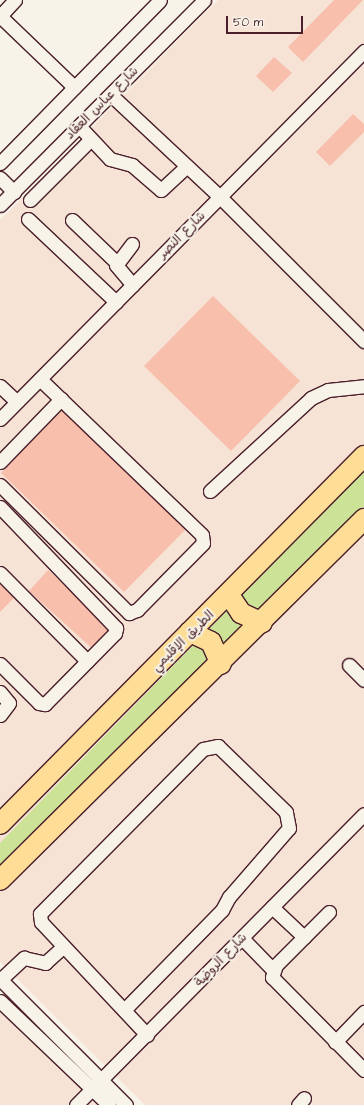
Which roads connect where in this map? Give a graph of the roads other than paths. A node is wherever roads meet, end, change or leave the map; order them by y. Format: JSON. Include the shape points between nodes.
{"nodes":[{"id":1,"x":15,"y":0,"type":"edge"},
{"id":2,"x":160,"y":0,"type":"edge"},
{"id":3,"x":204,"y":0,"type":"edge"},
{"id":4,"x":0,"y":16,"type":"edge"},
{"id":5,"x":364,"y":51,"type":"edge"},
{"id":6,"x":74,"y":87,"type":"junction"},
{"id":7,"x":111,"y":95,"type":"junction"},
{"id":8,"x":79,"y":126,"type":"junction"},
{"id":9,"x":91,"y":139,"type":"junction"},
{"id":10,"x":0,"y":163,"type":"edge"},
{"id":11,"x":41,"y":165,"type":"junction"},
{"id":12,"x":187,"y":166,"type":"junction"},
{"id":13,"x":53,"y":177,"type":"junction"},
{"id":14,"x":0,"y":178,"type":"edge"},
{"id":15,"x":14,"y":192,"type":"junction"},
{"id":16,"x":220,"y":197,"type":"junction"},
{"id":17,"x":30,"y":200,"type":"dead end"},
{"id":18,"x":0,"y":206,"type":"edge"},
{"id":19,"x":28,"y":219,"type":"dead end"},
{"id":20,"x":72,"y":220,"type":"dead end"},
{"id":21,"x":132,"y":244,"type":"dead end"},
{"id":22,"x":116,"y":262,"type":"junction"},
{"id":23,"x":133,"y":285,"type":"junction"},
{"id":24,"x":116,"y":302,"type":"junction"},
{"id":25,"x":364,"y":342,"type":"edge"},
{"id":26,"x":40,"y":379,"type":"junction"},
{"id":27,"x":0,"y":386,"type":"edge"},
{"id":28,"x":364,"y":386,"type":"edge"},
{"id":29,"x":61,"y":399,"type":"junction"},
{"id":30,"x":17,"y":402,"type":"junction"},
{"id":31,"x":0,"y":419,"type":"edge"},
{"id":32,"x":364,"y":456,"type":"edge"},
{"id":33,"x":0,"y":462,"type":"edge"},
{"id":34,"x":0,"y":485,"type":"edge"},
{"id":35,"x":210,"y":491,"type":"dead end"},
{"id":36,"x":0,"y":507,"type":"edge"},
{"id":37,"x":364,"y":519,"type":"edge"},
{"id":38,"x":0,"y":573,"type":"edge"},
{"id":39,"x":229,"y":595,"type":"junction"},
{"id":40,"x":262,"y":623,"type":"junction"},
{"id":41,"x":190,"y":632,"type":"junction"},
{"id":42,"x":88,"y":661,"type":"junction"},
{"id":43,"x":0,"y":664,"type":"edge"},
{"id":44,"x":221,"y":664,"type":"junction"},
{"id":45,"x":349,"y":666,"type":"dead end"},
{"id":46,"x":364,"y":680,"type":"edge"},
{"id":47,"x":0,"y":692,"type":"edge"},
{"id":48,"x":0,"y":715,"type":"edge"},
{"id":49,"x":364,"y":814,"type":"edge"},
{"id":50,"x":0,"y":824,"type":"edge"},
{"id":51,"x":0,"y":880,"type":"edge"},
{"id":52,"x":272,"y":907,"type":"junction"},
{"id":53,"x":329,"y":912,"type":"dead end"},
{"id":54,"x":304,"y":937,"type":"junction"},
{"id":55,"x":242,"y":938,"type":"junction"},
{"id":56,"x":64,"y":946,"type":"junction"},
{"id":57,"x":273,"y":970,"type":"junction"},
{"id":58,"x":0,"y":980,"type":"edge"},
{"id":59,"x":0,"y":1001,"type":"edge"},
{"id":60,"x":124,"y":1010,"type":"junction"},
{"id":61,"x":364,"y":1012,"type":"edge"},
{"id":62,"x":147,"y":1035,"type":"junction"},
{"id":63,"x":335,"y":1042,"type":"junction"},
{"id":64,"x":364,"y":1070,"type":"edge"},
{"id":65,"x":97,"y":1085,"type":"junction"},
{"id":66,"x":76,"y":1105,"type":"edge"},
{"id":67,"x":109,"y":1105,"type":"edge"},
{"id":68,"x":126,"y":1105,"type":"edge"}],
"edges":[{"from":1,"to":4,"type":"street"},
{"from":2,"to":6,"type":"street"},
{"from":3,"to":7,"type":"street","name":"شارع عباس العقاد"},
{"from":4,"to":6,"type":"street"},
{"from":5,"to":16,"type":"street","name":"شارع النصر"},
{"from":6,"to":10,"type":"street"},
{"from":7,"to":8,"type":"street","name":"شارع عباس العقاد"},
{"from":7,"to":12,"type":"street"},
{"from":8,"to":9,"type":"street"},
{"from":8,"to":11,"type":"street","name":"شارع عباس العقاد"},
{"from":9,"to":12,"type":"street","via":[[110,159],[132,165],[161,190]]},
{"from":9,"to":13,"type":"street"},
{"from":11,"to":13,"type":"street"},
{"from":11,"to":15,"type":"street","name":"شارع عباس العقاد"},
{"from":12,"to":16,"type":"street"},
{"from":13,"to":17,"type":"street"},
{"from":14,"to":15,"type":"street"},
{"from":15,"to":18,"type":"street","name":"شارع عباس العقاد"},
{"from":16,"to":23,"type":"street","name":"شارع النصر"},
{"from":16,"to":25,"type":"street"},
{"from":19,"to":24,"type":"street"},
{"from":20,"to":22,"type":"street"},
{"from":21,"to":22,"type":"street"},
{"from":22,"to":23,"type":"street","via":[[116,267]]},
{"from":23,"to":24,"type":"street","name":"شارع النصر"},
{"from":24,"to":26,"type":"street","name":"شارع النصر"},
{"from":26,"to":29,"type":"street"},
{"from":26,"to":30,"type":"street","name":"شارع النصر"},
{"from":27,"to":30,"type":"street"},
{"from":28,"to":35,"type":"street","via":[[328,390],[311,398]]},
{"from":29,"to":33,"type":"street"},
{"from":29,"to":34,"type":"street","via":[[202,534],[203,543],[137,610],[129,613]]},
{"from":30,"to":31,"type":"street","name":"شارع النصر"},
{"from":32,"to":39,"type":"highway","name":"الطريق الإقليمي"},
{"from":36,"to":42,"type":"street","via":[[114,622],[115,633]]},
{"from":37,"to":40,"type":"highway"},
{"from":38,"to":42,"type":"street"},
{"from":39,"to":40,"type":"highway","via":[[241,613]]},
{"from":39,"to":41,"type":"highway","name":"الطريق الإقليمي"},
{"from":40,"to":44,"type":"highway"},
{"from":41,"to":44,"type":"highway","via":[[211,642]]},
{"from":41,"to":50,"type":"highway","name":"الطريق الإقليمي"},
{"from":42,"to":43,"type":"street","via":[[43,704]]},
{"from":44,"to":51,"type":"highway"},
{"from":45,"to":46,"type":"street"},
{"from":47,"to":48,"type":"street","via":[[9,703]]},
{"from":49,"to":52,"type":"street","name":"شارع الروضة"},
{"from":52,"to":54,"type":"street"},
{"from":52,"to":55,"type":"street","name":"شارع الروضة"},
{"from":53,"to":54,"type":"street"},
{"from":54,"to":57,"type":"street"},
{"from":55,"to":57,"type":"street"},
{"from":55,"to":62,"type":"street","name":"شارع الروضة"},
{"from":56,"to":58,"type":"street","via":[[45,963],[24,958]]},
{"from":56,"to":60,"type":"street"},
{"from":56,"to":60,"type":"street","via":[[41,922],[42,910],[206,747],[222,748],[286,812],[287,832],[229,896],[222,910]]},
{"from":57,"to":63,"type":"street","via":[[276,984]]},
{"from":58,"to":65,"type":"street"},
{"from":59,"to":65,"type":"street"},
{"from":60,"to":62,"type":"street"},
{"from":61,"to":63,"type":"street"},
{"from":62,"to":65,"type":"street","name":"شارع الروضة"},
{"from":63,"to":64,"type":"street"},
{"from":65,"to":66,"type":"street","name":"شارع الروضة"},
{"from":65,"to":67,"type":"street"},
{"from":65,"to":68,"type":"street"}]}
